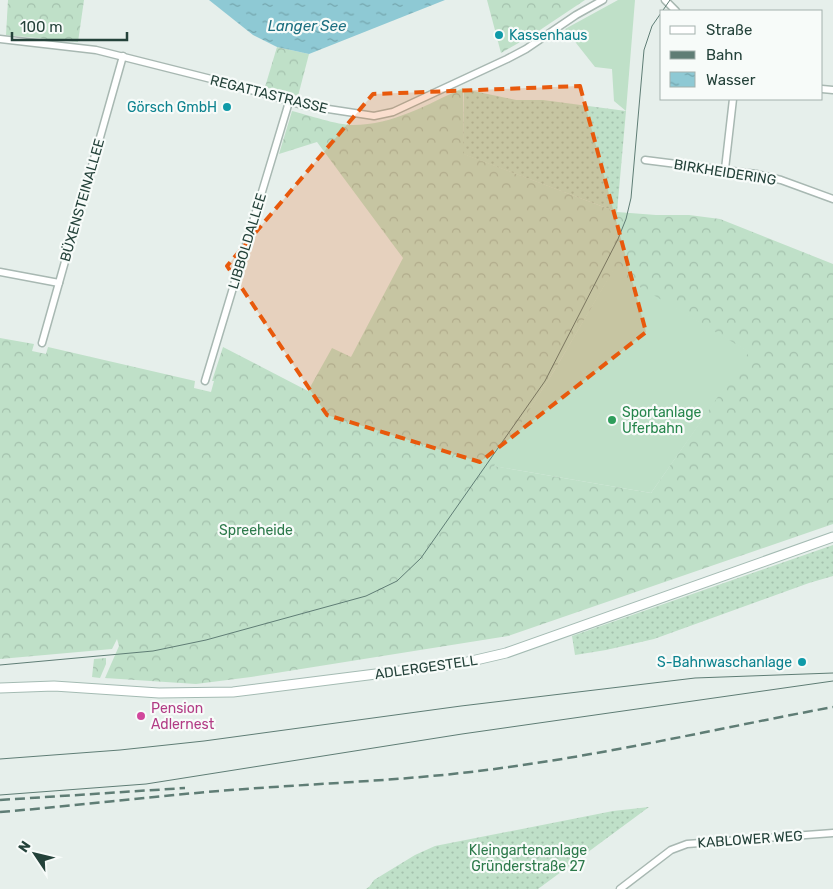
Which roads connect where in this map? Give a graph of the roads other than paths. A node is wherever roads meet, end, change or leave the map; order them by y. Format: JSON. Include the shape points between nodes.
{"nodes":[{"id":1,"x":603,"y":0,"type":"edge"},
{"id":2,"x":665,"y":0,"type":"edge"},
{"id":3,"x":675,"y":10,"type":"edge"},
{"id":4,"x":0,"y":39,"type":"edge"},
{"id":5,"x":123,"y":56,"type":"junction"},
{"id":6,"x":733,"y":100,"type":"edge"},
{"id":7,"x":289,"y":102,"type":"junction"},
{"id":8,"x":644,"y":160,"type":"dead end"},
{"id":9,"x":726,"y":170,"type":"junction"},
{"id":10,"x":833,"y":199,"type":"edge"},
{"id":11,"x":0,"y":272,"type":"edge"},
{"id":12,"x":59,"y":283,"type":"junction"},
{"id":13,"x":42,"y":343,"type":"dead end"},
{"id":14,"x":205,"y":381,"type":"dead end"},
{"id":15,"x":833,"y":537,"type":"edge"},
{"id":16,"x":0,"y":688,"type":"edge"},
{"id":17,"x":833,"y":832,"type":"edge"},
{"id":18,"x":620,"y":889,"type":"edge"}],
"edges":[{"from":1,"to":7,"type":"street","name":"REGATTASTRASSE","via":[[521,51],[393,112],[374,116]]},
{"from":2,"to":3,"type":"street"},
{"from":4,"to":5,"type":"street","name":"REGATTASTRASSE"},
{"from":5,"to":7,"type":"street","name":"REGATTASTRASSE"},
{"from":5,"to":12,"type":"street","name":"BÜXENSTEINALLEE"},
{"from":6,"to":9,"type":"street"},
{"from":7,"to":14,"type":"street","name":"LIBBOLDALLEE"},
{"from":8,"to":9,"type":"street","name":"BIRKHEIDERING"},
{"from":9,"to":10,"type":"street","name":"BIRKHEIDERING","via":[[781,180]]},
{"from":11,"to":12,"type":"street"},
{"from":12,"to":13,"type":"street","name":"BÜXENSTEINALLEE"},
{"from":15,"to":16,"type":"main road","name":"ADLERGESTELL","via":[[506,653],[463,663],[233,692],[159,693],[54,686]]},
{"from":17,"to":18,"type":"street","name":"KABLOWER WEG","via":[[687,844],[672,850]]}]}
